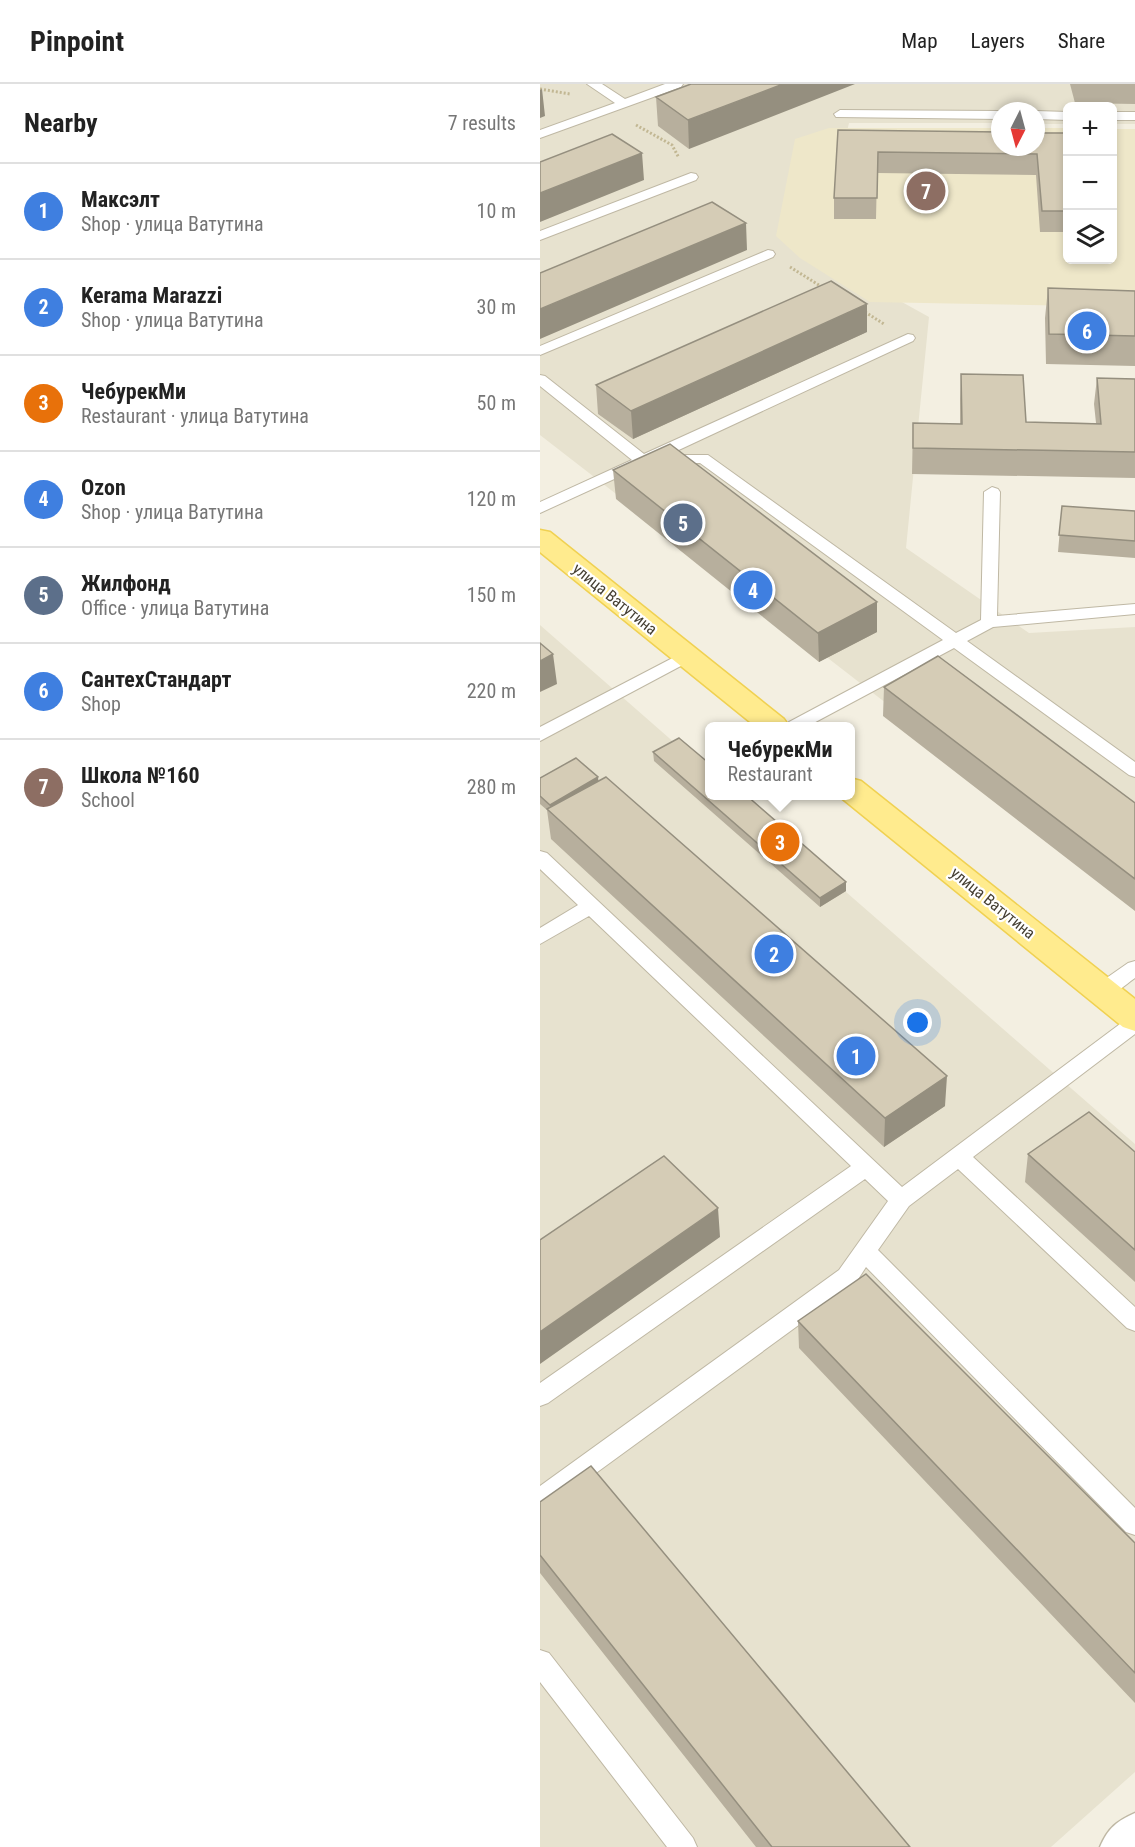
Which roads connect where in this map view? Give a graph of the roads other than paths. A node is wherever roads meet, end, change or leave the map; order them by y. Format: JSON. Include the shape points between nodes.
{"nodes":[{"id":1,"x":593,"y":84,"type":"edge"},
{"id":2,"x":676,"y":84,"type":"edge"},
{"id":3,"x":624,"y":103,"type":"junction"},
{"id":4,"x":840,"y":114,"type":"dead end"},
{"id":5,"x":991,"y":115,"type":"edge"},
{"id":6,"x":1045,"y":116,"type":"edge"},
{"id":7,"x":1063,"y":116,"type":"edge"},
{"id":8,"x":1117,"y":116,"type":"edge"},
{"id":9,"x":1135,"y":116,"type":"edge"},
{"id":10,"x":540,"y":134,"type":"edge"},
{"id":11,"x":691,"y":177,"type":"road end"},
{"id":12,"x":540,"y":236,"type":"edge"},
{"id":13,"x":768,"y":254,"type":"dead end"},
{"id":14,"x":908,"y":338,"type":"dead end"},
{"id":15,"x":540,"y":351,"type":"edge"},
{"id":16,"x":540,"y":379,"type":"edge"},
{"id":17,"x":642,"y":460,"type":"junction"},
{"id":18,"x":992,"y":492,"type":"dead end"},
{"id":19,"x":540,"y":507,"type":"edge"},
{"id":20,"x":540,"y":538,"type":"edge"},
{"id":21,"x":1135,"y":609,"type":"edge"},
{"id":22,"x":989,"y":622,"type":"junction"},
{"id":23,"x":954,"y":641,"type":"junction"},
{"id":24,"x":686,"y":656,"type":"junction"},
{"id":25,"x":769,"y":722,"type":"edge"},
{"id":26,"x":802,"y":722,"type":"edge"},
{"id":27,"x":540,"y":735,"type":"edge"},
{"id":28,"x":1135,"y":771,"type":"edge"},
{"id":29,"x":855,"y":792,"type":"edge"},
{"id":30,"x":540,"y":858,"type":"edge"},
{"id":31,"x":591,"y":906,"type":"junction"},
{"id":32,"x":540,"y":937,"type":"edge"},
{"id":33,"x":1135,"y":968,"type":"edge"},
{"id":34,"x":1102,"y":991,"type":"junction"},
{"id":35,"x":1135,"y":1018,"type":"edge"},
{"id":36,"x":1135,"y":1023,"type":"edge"},
{"id":37,"x":958,"y":1156,"type":"junction"},
{"id":38,"x":866,"y":1167,"type":"junction"},
{"id":39,"x":901,"y":1200,"type":"junction"},
{"id":40,"x":865,"y":1251,"type":"junction"},
{"id":41,"x":1135,"y":1321,"type":"edge"},
{"id":42,"x":540,"y":1396,"type":"edge"},
{"id":43,"x":540,"y":1500,"type":"edge"},
{"id":44,"x":1135,"y":1524,"type":"edge"},
{"id":45,"x":540,"y":1662,"type":"edge"},
{"id":46,"x":1135,"y":1836,"type":"edge"},
{"id":47,"x":684,"y":1847,"type":"edge"},
{"id":48,"x":1123,"y":1847,"type":"edge"}],
"edges":[{"from":1,"to":3,"type":"lane"},
{"from":2,"to":3,"type":"lane"},
{"from":3,"to":10,"type":"lane"},
{"from":4,"to":5,"type":"lane"},
{"from":6,"to":7,"type":"lane"},
{"from":8,"to":9,"type":"lane"},
{"from":11,"to":12,"type":"lane"},
{"from":13,"to":15,"type":"lane"},
{"from":14,"to":17,"type":"lane"},
{"from":16,"to":17,"type":"lane"},
{"from":17,"to":19,"type":"lane"},
{"from":17,"to":23,"type":"lane","via":[[703,458]]},
{"from":18,"to":22,"type":"lane"},
{"from":20,"to":24,"type":"main road","name":"улица Ватутина"},
{"from":21,"to":22,"type":"lane"},
{"from":22,"to":23,"type":"lane"},
{"from":23,"to":26,"type":"lane"},
{"from":23,"to":28,"type":"lane"},
{"from":24,"to":25,"type":"main road","name":"улица Ватутина"},
{"from":24,"to":27,"type":"lane"},
{"from":29,"to":34,"type":"main road","name":"улица Ватутина"},
{"from":30,"to":31,"type":"lane"},
{"from":31,"to":32,"type":"lane"},
{"from":31,"to":38,"type":"lane"},
{"from":33,"to":34,"type":"lane"},
{"from":34,"to":35,"type":"main road","name":"улица Ватутина"},
{"from":36,"to":37,"type":"lane"},
{"from":37,"to":39,"type":"lane"},
{"from":37,"to":41,"type":"lane"},
{"from":38,"to":39,"type":"lane"},
{"from":38,"to":42,"type":"lane"},
{"from":39,"to":40,"type":"lane"},
{"from":40,"to":43,"type":"lane","via":[[847,1277]]},
{"from":40,"to":44,"type":"lane"},
{"from":45,"to":47,"type":"lane"},
{"from":46,"to":48,"type":"street"}]}
